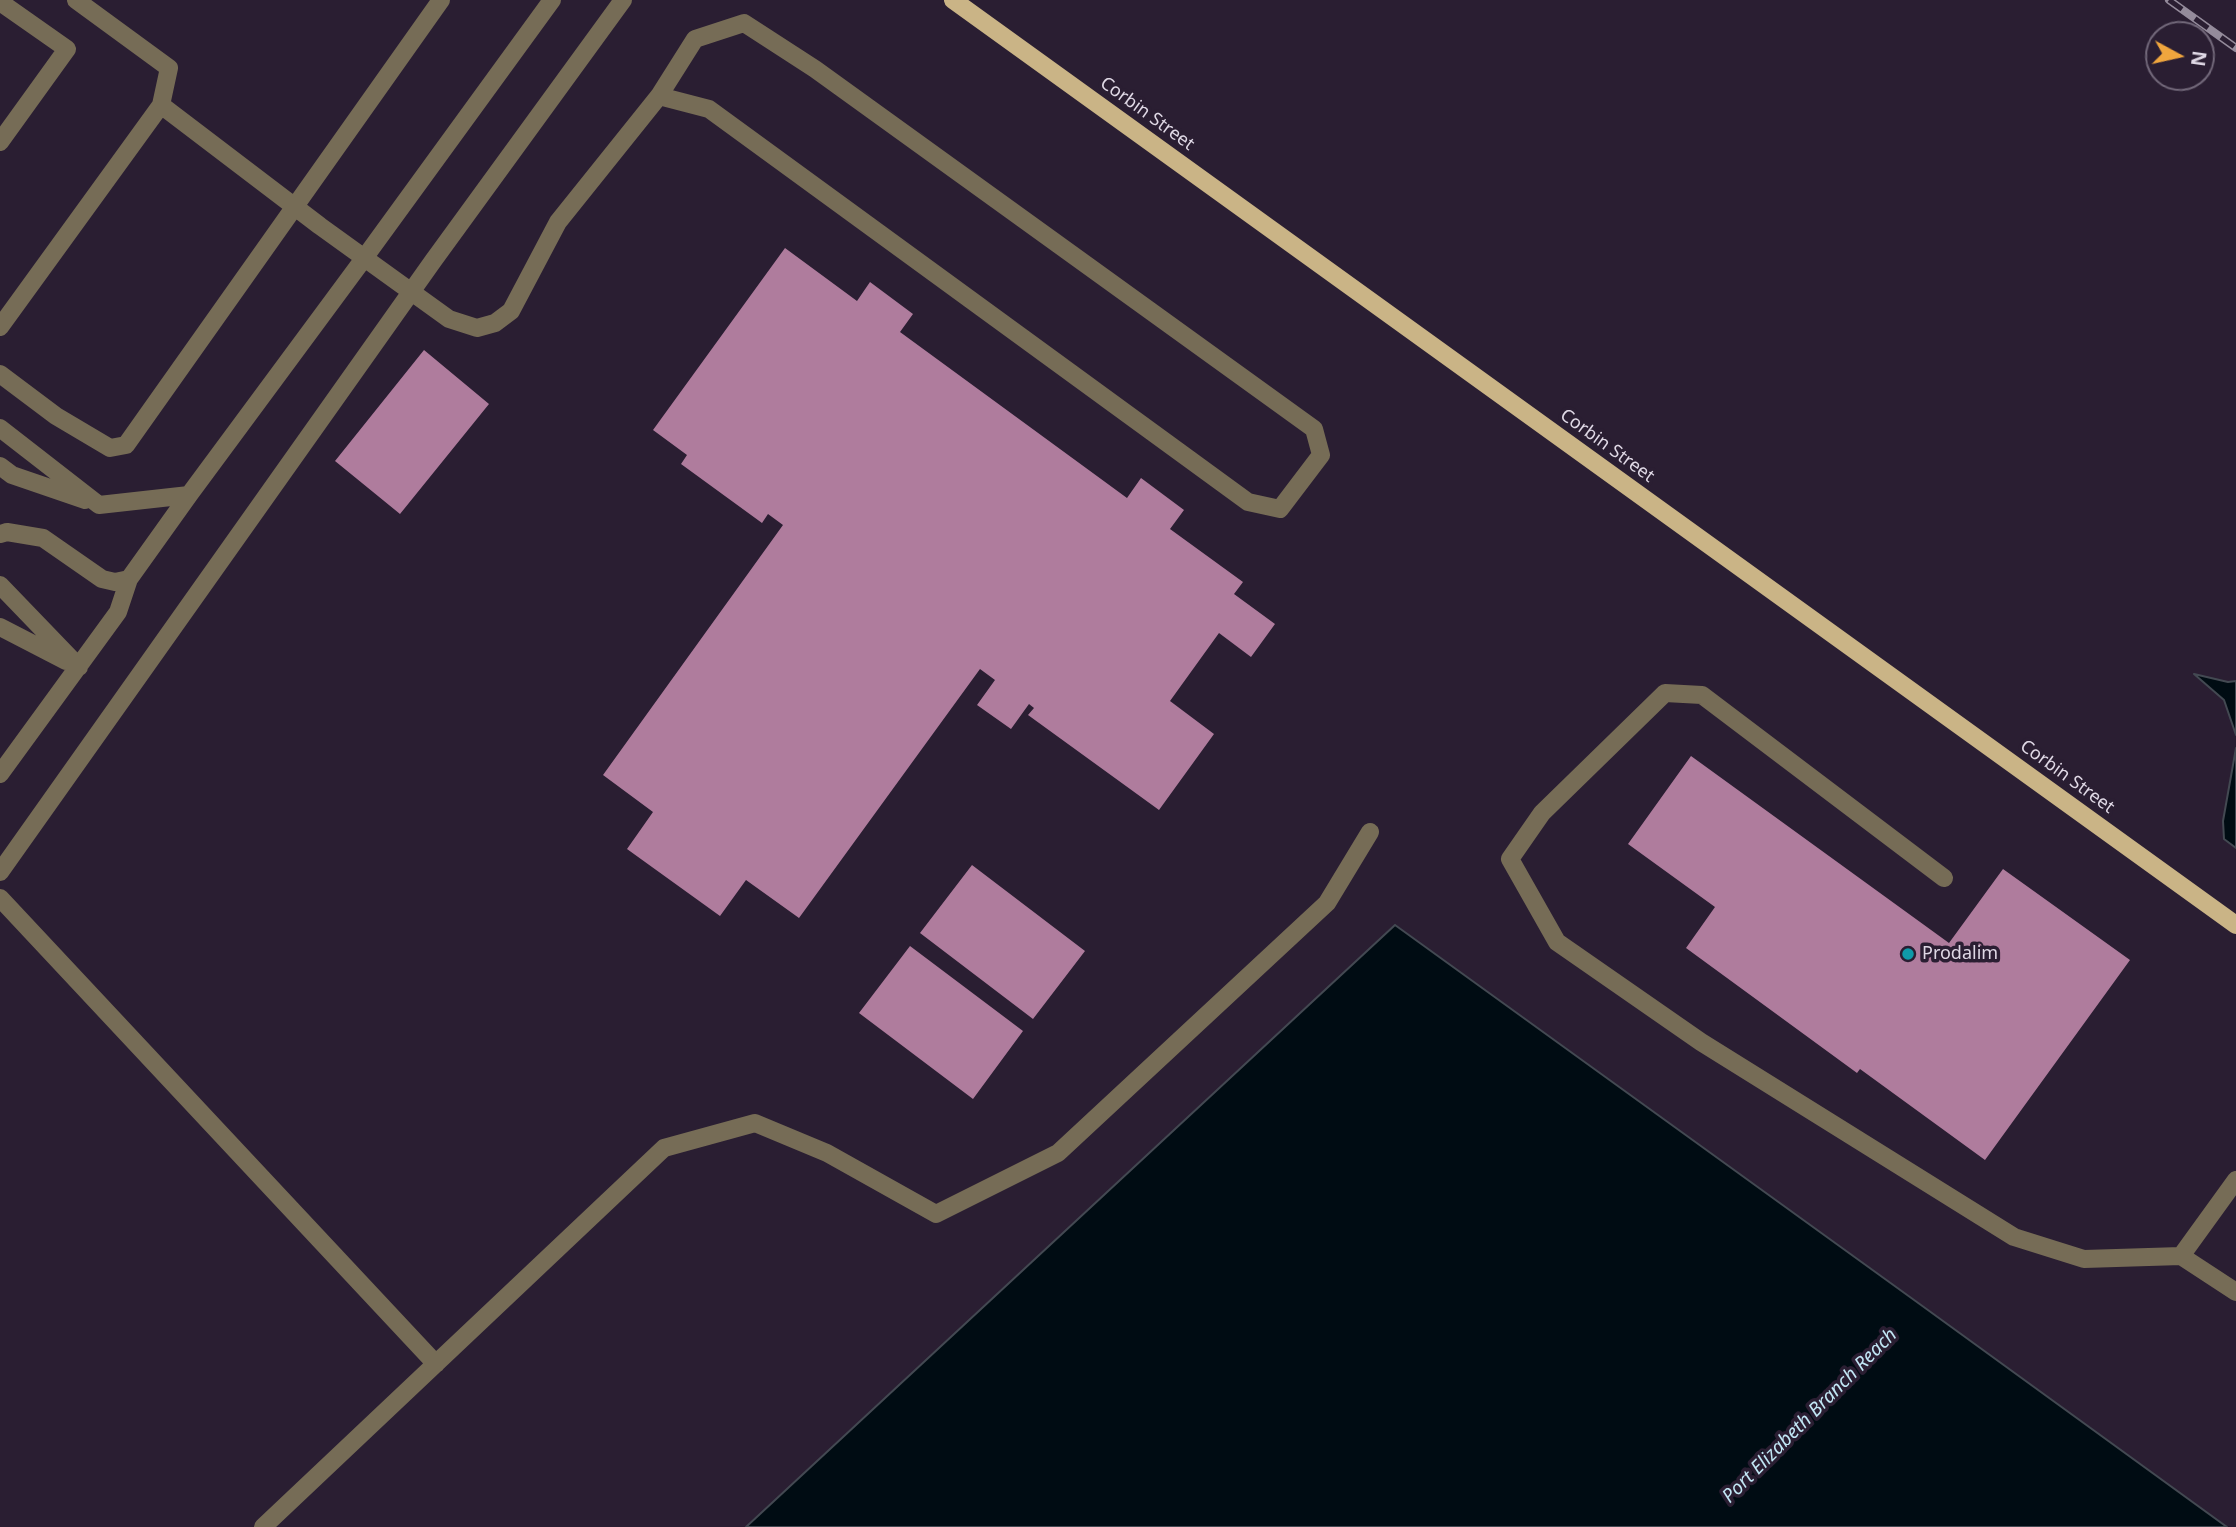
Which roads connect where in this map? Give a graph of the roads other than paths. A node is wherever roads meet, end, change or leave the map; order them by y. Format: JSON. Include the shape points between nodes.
{"nodes":[{"id":1,"x":76,"y":0,"type":"edge"},
{"id":2,"x":441,"y":0,"type":"edge"},
{"id":3,"x":552,"y":0,"type":"edge"},
{"id":4,"x":623,"y":0,"type":"edge"},
{"id":5,"x":953,"y":0,"type":"edge"},
{"id":6,"x":0,"y":2,"type":"edge"},
{"id":7,"x":659,"y":96,"type":"junction"},
{"id":8,"x":161,"y":105,"type":"junction"},
{"id":9,"x":0,"y":142,"type":"edge"},
{"id":10,"x":294,"y":207,"type":"junction"},
{"id":11,"x":365,"y":257,"type":"junction"},
{"id":12,"x":412,"y":291,"type":"junction"},
{"id":13,"x":0,"y":327,"type":"edge"},
{"id":14,"x":0,"y":374,"type":"edge"},
{"id":15,"x":0,"y":428,"type":"edge"},
{"id":16,"x":0,"y":466,"type":"edge"},
{"id":17,"x":188,"y":495,"type":"junction"},
{"id":18,"x":99,"y":505,"type":"junction"},
{"id":19,"x":0,"y":534,"type":"edge"},
{"id":20,"x":129,"y":579,"type":"junction"},
{"id":21,"x":0,"y":585,"type":"edge"},
{"id":22,"x":0,"y":627,"type":"edge"},
{"id":23,"x":79,"y":667,"type":"junction"},
{"id":24,"x":0,"y":774,"type":"edge"},
{"id":25,"x":1370,"y":832,"type":"dead end"},
{"id":26,"x":0,"y":872,"type":"edge"},
{"id":27,"x":1944,"y":878,"type":"dead end"},
{"id":28,"x":0,"y":898,"type":"edge"},
{"id":29,"x":2236,"y":925,"type":"edge"},
{"id":30,"x":2236,"y":1180,"type":"edge"},
{"id":31,"x":2181,"y":1256,"type":"junction"},
{"id":32,"x":2236,"y":1292,"type":"edge"},
{"id":33,"x":436,"y":1364,"type":"junction"},
{"id":34,"x":263,"y":1527,"type":"edge"}],
"edges":[{"from":1,"to":8,"type":"lane","via":[[169,68]]},
{"from":2,"to":10,"type":"lane"},
{"from":3,"to":11,"type":"lane"},
{"from":4,"to":12,"type":"lane"},
{"from":5,"to":29,"type":"main road","name":"Corbin Street"},
{"from":6,"to":9,"type":"lane","via":[[66,49]]},
{"from":7,"to":7,"type":"lane","via":[[709,109],[1248,502],[1280,509],[1321,455],[1314,429],[815,68],[744,23],[695,39]]},
{"from":7,"to":12,"type":"lane","via":[[558,222],[511,311],[495,323],[477,328],[449,319]]},
{"from":8,"to":10,"type":"lane"},
{"from":8,"to":13,"type":"lane"},
{"from":10,"to":11,"type":"lane"},
{"from":10,"to":14,"type":"lane","via":[[126,445],[110,448]]},
{"from":11,"to":12,"type":"lane"},
{"from":11,"to":17,"type":"lane"},
{"from":12,"to":26,"type":"lane"},
{"from":15,"to":18,"type":"lane"},
{"from":16,"to":18,"type":"lane"},
{"from":17,"to":18,"type":"lane"},
{"from":17,"to":20,"type":"lane"},
{"from":19,"to":20,"type":"lane","via":[[43,538],[102,579],[116,583]]},
{"from":20,"to":23,"type":"lane","via":[[118,612]]},
{"from":21,"to":23,"type":"lane"},
{"from":22,"to":23,"type":"lane"},
{"from":23,"to":24,"type":"lane"},
{"from":25,"to":33,"type":"lane","via":[[1327,903],[1058,1153],[936,1214],[827,1153],[755,1123],[664,1148]]},
{"from":27,"to":31,"type":"lane","via":[[1702,695],[1665,693],[1542,813],[1510,859],[1557,942],[1701,1042],[2014,1237],[2084,1259]]},
{"from":28,"to":33,"type":"lane"},
{"from":30,"to":31,"type":"lane"},
{"from":31,"to":32,"type":"lane"},
{"from":33,"to":34,"type":"lane"}]}
